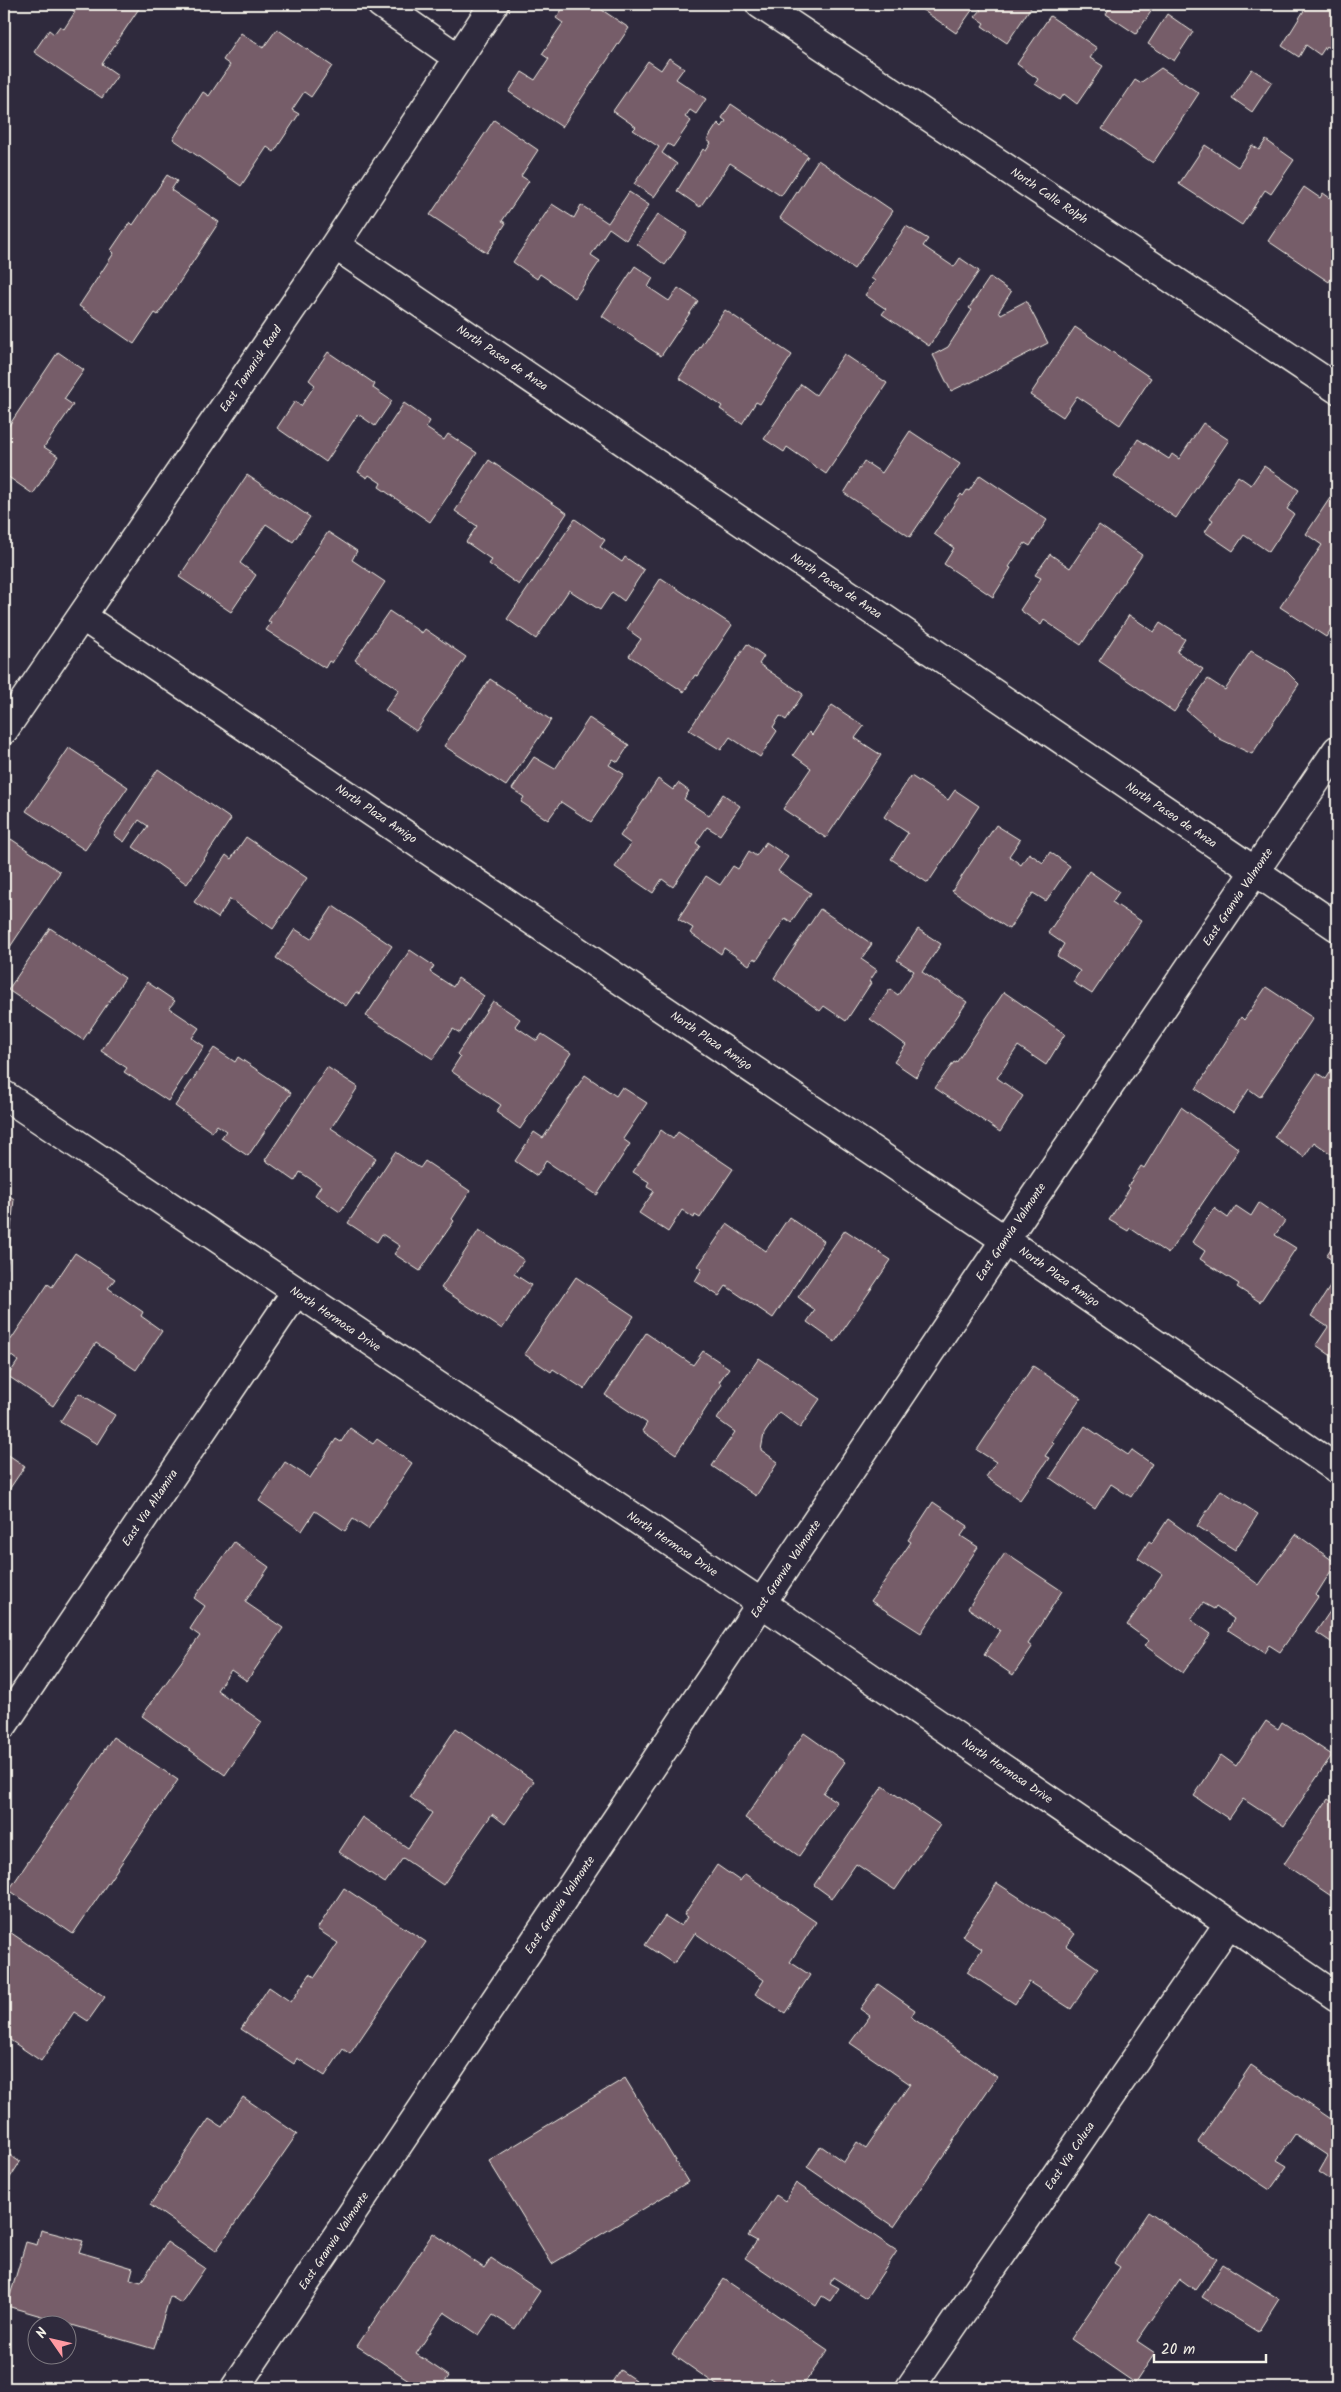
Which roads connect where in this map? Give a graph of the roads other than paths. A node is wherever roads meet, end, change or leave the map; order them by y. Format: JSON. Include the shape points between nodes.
{"nodes":[{"id":1,"x":381,"y":4,"type":"edge"},
{"id":2,"x":494,"y":4,"type":"edge"},
{"id":3,"x":760,"y":4,"type":"edge"},
{"id":4,"x":458,"y":58,"type":"junction"},
{"id":5,"x":335,"y":245,"type":"junction"},
{"id":6,"x":1337,"y":389,"type":"edge"},
{"id":7,"x":83,"y":617,"type":"junction"},
{"id":8,"x":4,"y":730,"type":"edge"},
{"id":9,"x":1337,"y":750,"type":"edge"},
{"id":10,"x":1255,"y":872,"type":"junction"},
{"id":11,"x":1337,"y":927,"type":"edge"},
{"id":12,"x":4,"y":1095,"type":"edge"},
{"id":13,"x":1005,"y":1240,"type":"junction"},
{"id":14,"x":296,"y":1292,"type":"junction"},
{"id":15,"x":1337,"y":1468,"type":"edge"},
{"id":16,"x":763,"y":1604,"type":"junction"},
{"id":17,"x":4,"y":1724,"type":"edge"},
{"id":18,"x":1229,"y":1923,"type":"junction"},
{"id":19,"x":1337,"y":1997,"type":"edge"},
{"id":20,"x":235,"y":2388,"type":"edge"},
{"id":21,"x":910,"y":2388,"type":"edge"}],
"edges":[{"from":1,"to":4,"type":"street"},
{"from":2,"to":4,"type":"street","name":"East Tamarisk Road"},
{"from":3,"to":6,"type":"street","name":"North Calle Rolph"},
{"from":4,"to":5,"type":"street","name":"East Tamarisk Road"},
{"from":5,"to":7,"type":"street","name":"East Tamarisk Road"},
{"from":5,"to":10,"type":"street","name":"North Paseo de Anza"},
{"from":7,"to":8,"type":"street","name":"East Tamarisk Road"},
{"from":7,"to":13,"type":"street","name":"North Plaza Amigo"},
{"from":9,"to":10,"type":"street","name":"East Granvia Valmonte"},
{"from":10,"to":11,"type":"street","name":"North Paseo de Anza"},
{"from":10,"to":13,"type":"street","name":"East Granvia Valmonte"},
{"from":12,"to":14,"type":"street","name":"North Hermosa Drive"},
{"from":13,"to":15,"type":"street","name":"North Plaza Amigo"},
{"from":13,"to":16,"type":"street","name":"East Granvia Valmonte"},
{"from":14,"to":16,"type":"street","name":"North Hermosa Drive"},
{"from":14,"to":17,"type":"street","name":"East Via Altamira"},
{"from":16,"to":18,"type":"street","name":"North Hermosa Drive"},
{"from":16,"to":20,"type":"street","name":"East Granvia Valmonte"},
{"from":18,"to":19,"type":"street","name":"North Hermosa Drive"},
{"from":18,"to":21,"type":"street","name":"East Via Colusa"}]}
